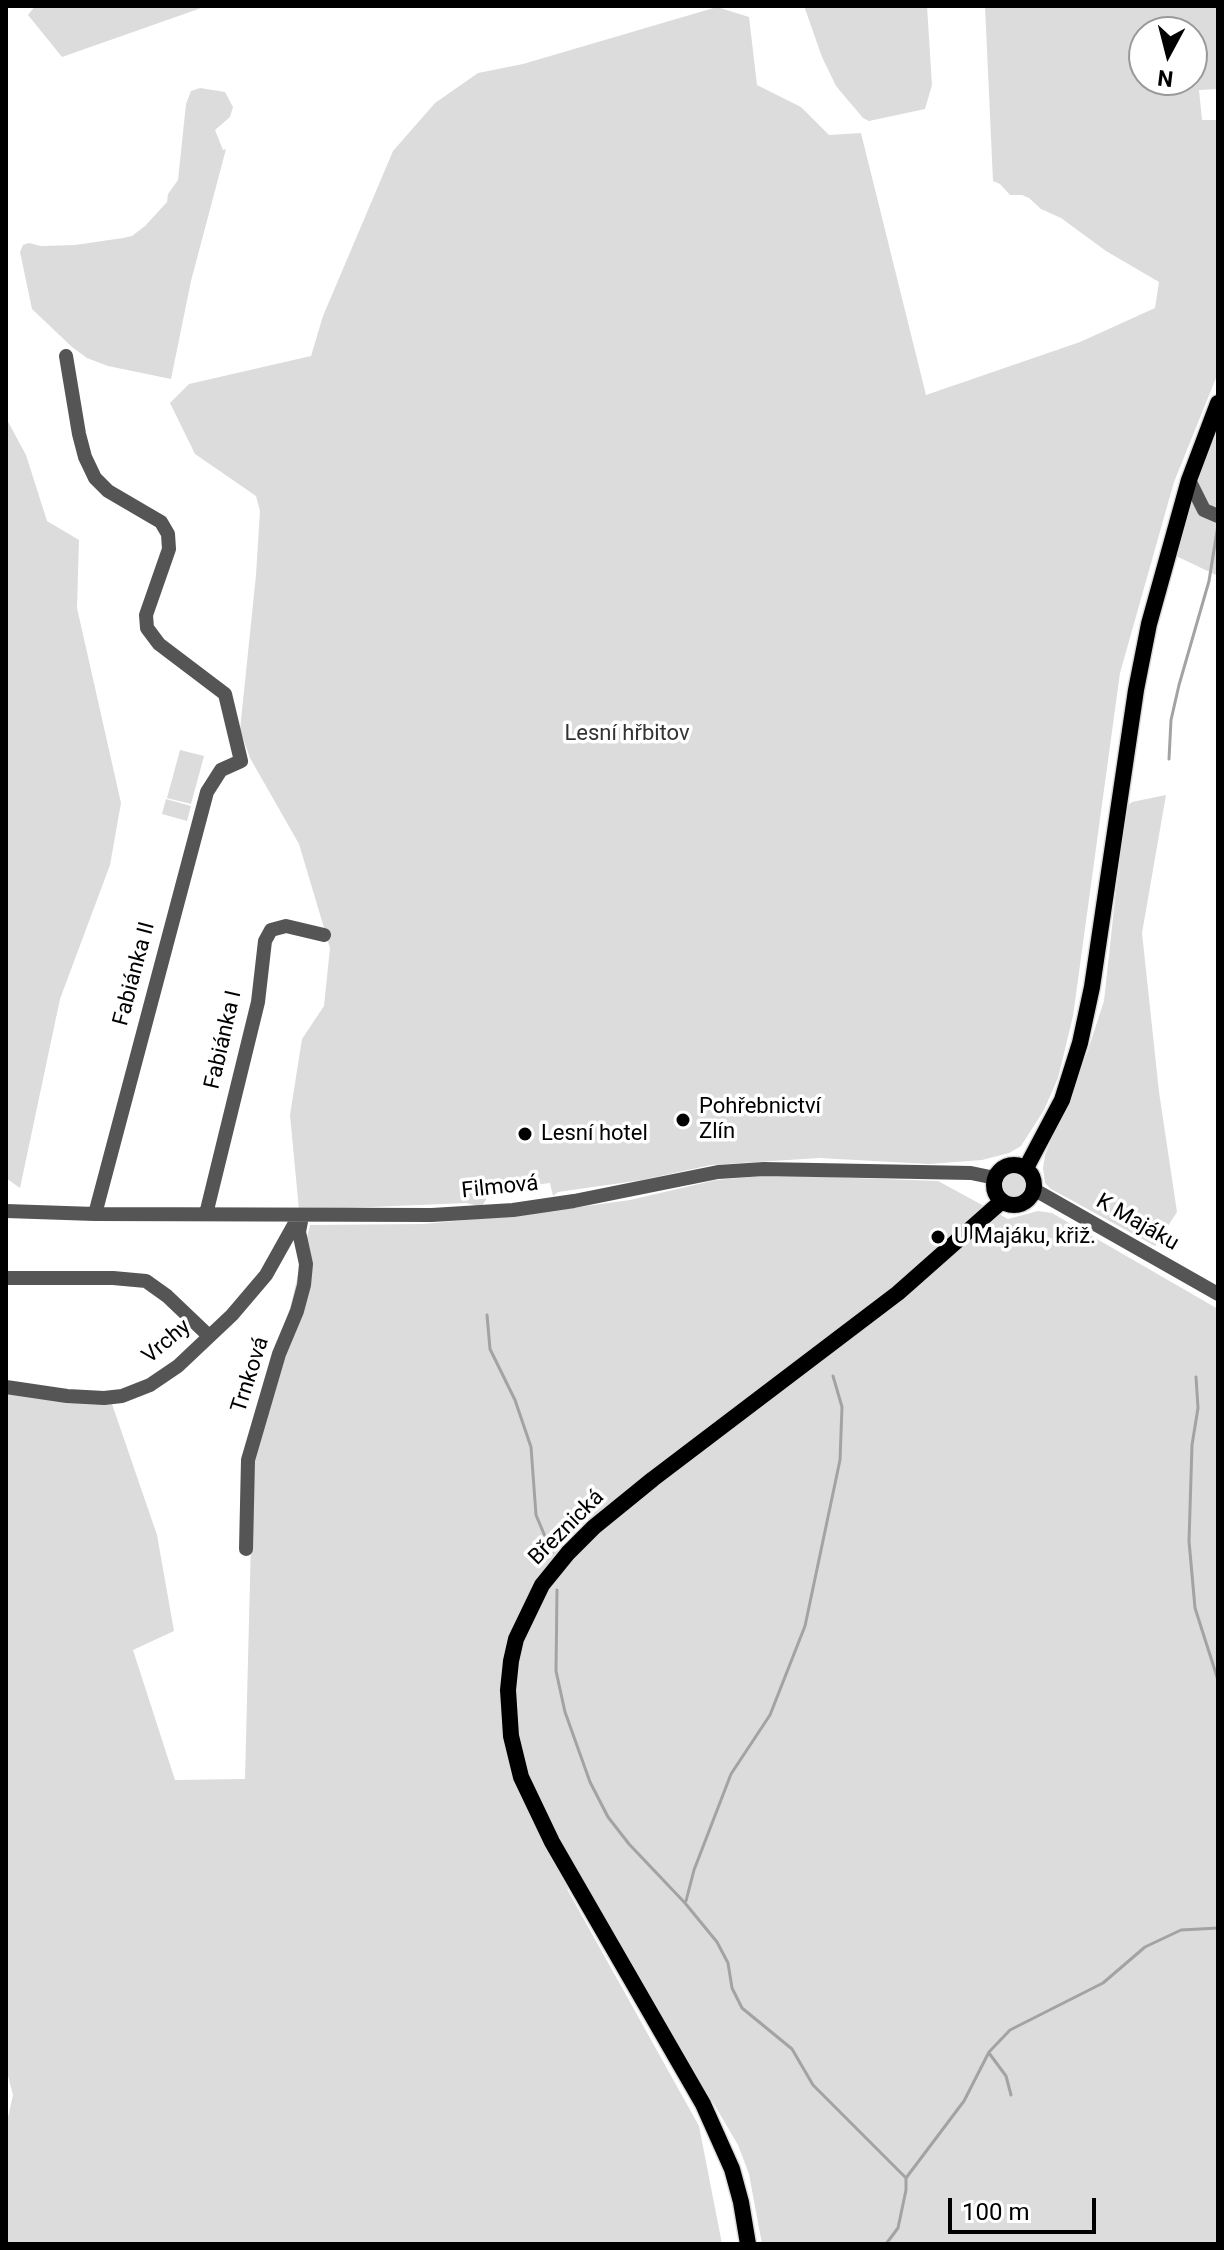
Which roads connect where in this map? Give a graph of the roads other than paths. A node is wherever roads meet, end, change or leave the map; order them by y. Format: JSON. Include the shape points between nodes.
{"nodes":[{"id":1,"x":66,"y":356,"type":"dead end"},
{"id":2,"x":69,"y":373,"type":"junction"},
{"id":3,"x":86,"y":373,"type":"dead end"},
{"id":4,"x":1218,"y":403,"type":"edge"},
{"id":5,"x":1189,"y":480,"type":"junction"},
{"id":6,"x":1218,"y":516,"type":"edge"},
{"id":7,"x":324,"y":935,"type":"dead end"},
{"id":8,"x":1026,"y":1168,"type":"junction"},
{"id":9,"x":995,"y":1178,"type":"junction"},
{"id":10,"x":1035,"y":1190,"type":"junction"},
{"id":11,"x":1002,"y":1201,"type":"junction"},
{"id":12,"x":6,"y":1211,"type":"edge"},
{"id":13,"x":95,"y":1214,"type":"junction"},
{"id":14,"x":206,"y":1214,"type":"junction"},
{"id":15,"x":301,"y":1216,"type":"junction"},
{"id":16,"x":6,"y":1278,"type":"edge"},
{"id":17,"x":1218,"y":1294,"type":"edge"},
{"id":18,"x":209,"y":1336,"type":"junction"},
{"id":19,"x":6,"y":1387,"type":"edge"},
{"id":20,"x":246,"y":1549,"type":"dead end"},
{"id":21,"x":748,"y":2244,"type":"edge"}],
"edges":[{"from":1,"to":2,"type":"street"},
{"from":2,"to":3,"type":"street"},
{"from":2,"to":13,"type":"street","name":"Fabiánka II","via":[[82,447],[95,478],[167,529],[168,555],[146,615],[149,634],[225,694],[241,761],[221,770],[207,792]]},
{"from":4,"to":5,"type":"main road"},
{"from":5,"to":6,"type":"street","via":[[1204,510]]},
{"from":5,"to":8,"type":"main road","via":[[1136,690],[1080,1043],[1058,1109]]},
{"from":7,"to":14,"type":"street","name":"Fabiánka I","via":[[286,926],[271,930],[265,941],[258,1002]]},
{"from":8,"to":9,"type":"main road","via":[[1007,1166]]},
{"from":8,"to":10,"type":"main road"},
{"from":9,"to":11,"type":"main road","via":[[995,1192]]},
{"from":9,"to":15,"type":"street","name":"Filmová","via":[[971,1173],[764,1169],[718,1172],[513,1210]]},
{"from":10,"to":11,"type":"main road","name":"Březnická","via":[[1021,1205]]},
{"from":10,"to":17,"type":"street","name":"K Majáku"},
{"from":11,"to":21,"type":"main road","name":"Březnická","via":[[898,1293],[594,1527],[542,1585],[511,1661],[511,1736],[521,1777],[574,1881],[703,2104],[732,2169]]},
{"from":12,"to":13,"type":"street","name":"Filmová"},
{"from":13,"to":14,"type":"street","name":"Filmová"},
{"from":14,"to":15,"type":"street","name":"Filmová"},
{"from":15,"to":18,"type":"street","name":"Vrchy","via":[[266,1275]]},
{"from":15,"to":20,"type":"street","name":"Trnková","via":[[304,1285],[248,1460]]},
{"from":16,"to":18,"type":"street","via":[[146,1281]]},
{"from":18,"to":19,"type":"street","name":"Vrchy","via":[[178,1366],[122,1396],[67,1396]]}]}
